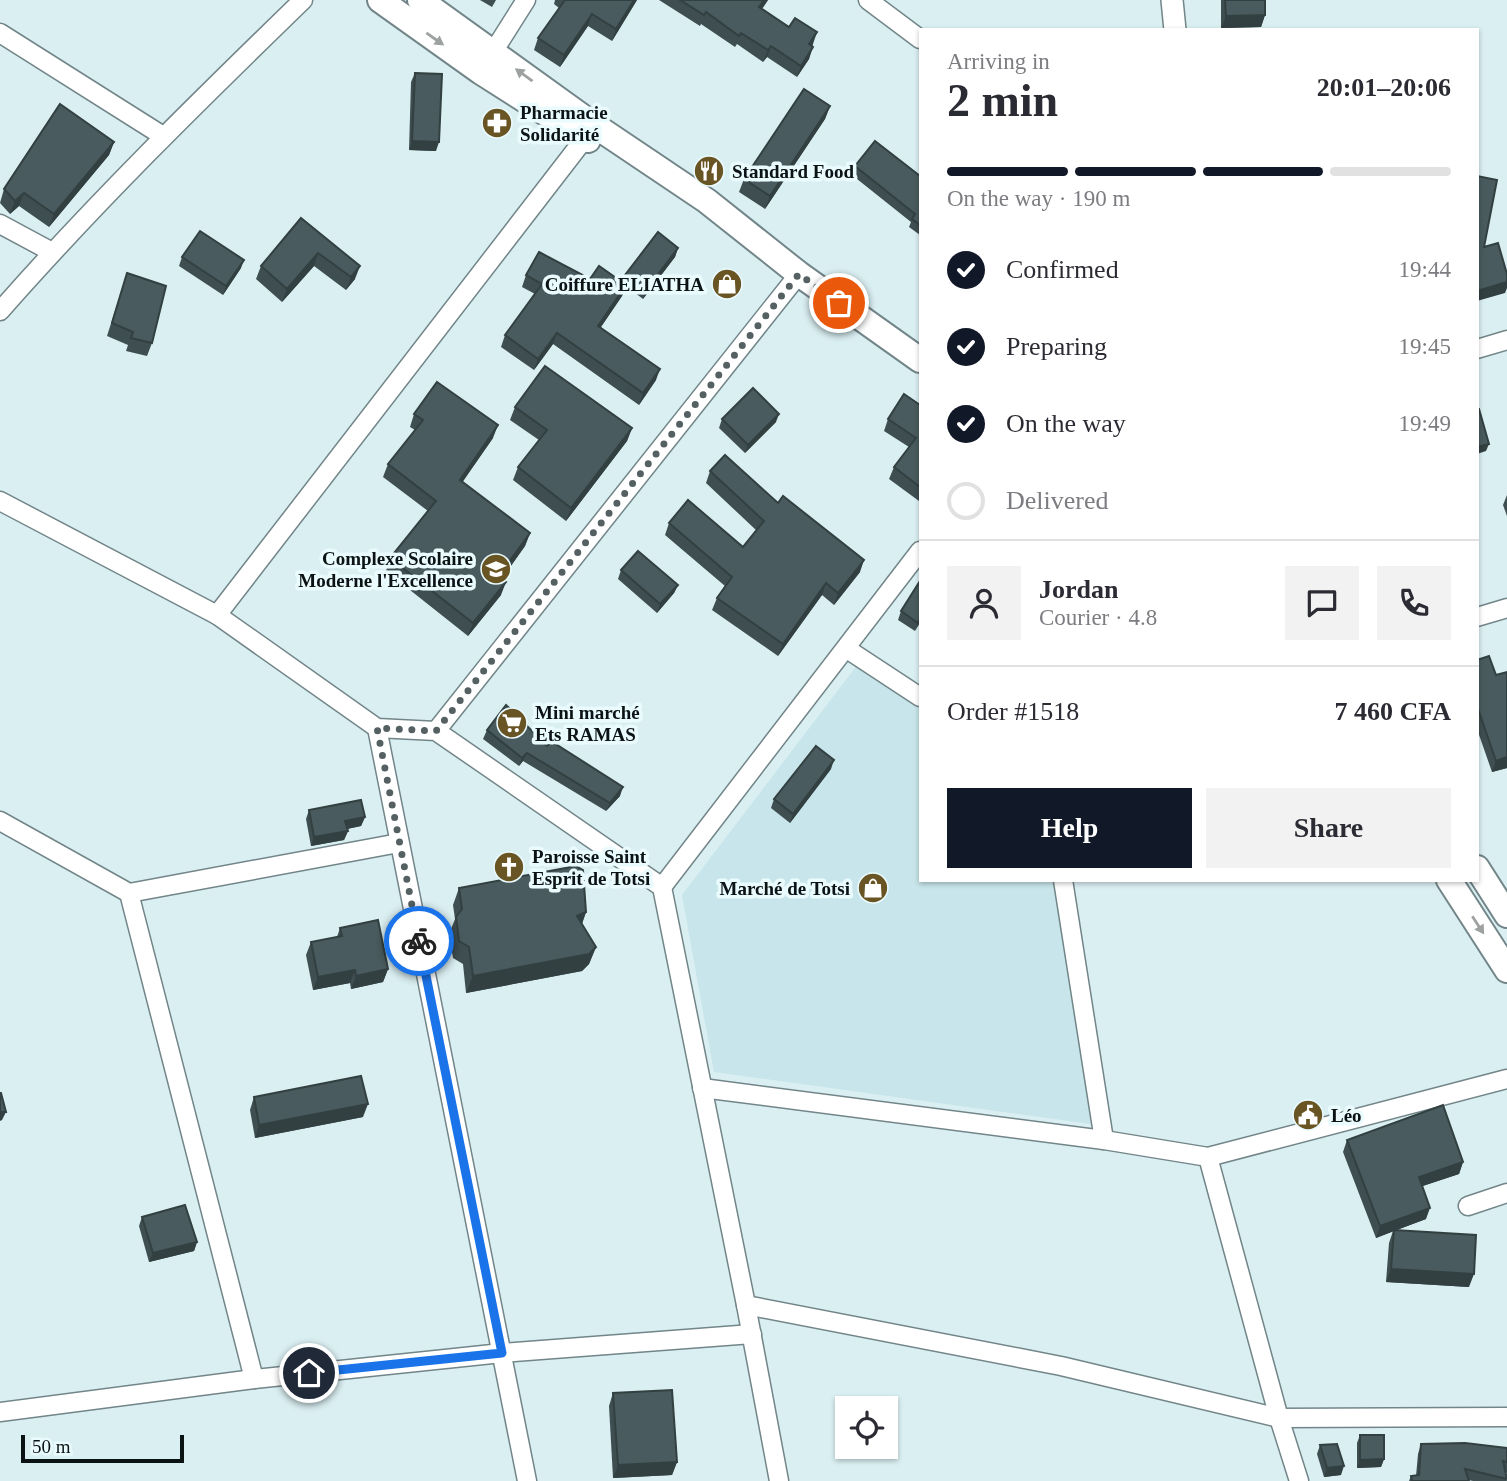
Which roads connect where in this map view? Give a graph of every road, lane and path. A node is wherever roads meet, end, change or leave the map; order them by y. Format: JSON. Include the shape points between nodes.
{"nodes":[{"id":1,"x":303,"y":0,"type":"edge"},
{"id":2,"x":380,"y":0,"type":"edge"},
{"id":3,"x":419,"y":0,"type":"edge"},
{"id":4,"x":526,"y":0,"type":"edge"},
{"id":5,"x":868,"y":0,"type":"edge"},
{"id":6,"x":1172,"y":0,"type":"edge"},
{"id":7,"x":1175,"y":28,"type":"edge"},
{"id":8,"x":0,"y":33,"type":"edge"},
{"id":9,"x":919,"y":38,"type":"edge"},
{"id":10,"x":486,"y":62,"type":"junction"},
{"id":11,"x":163,"y":136,"type":"junction"},
{"id":12,"x":585,"y":138,"type":"junction"},
{"id":13,"x":0,"y":224,"type":"edge"},
{"id":14,"x":759,"y":242,"type":"junction"},
{"id":15,"x":52,"y":252,"type":"junction"},
{"id":16,"x":799,"y":274,"type":"junction"},
{"id":17,"x":0,"y":311,"type":"edge"},
{"id":18,"x":1507,"y":340,"type":"edge"},
{"id":19,"x":1479,"y":348,"type":"edge"},
{"id":20,"x":919,"y":359,"type":"edge"},
{"id":21,"x":0,"y":500,"type":"edge"},
{"id":22,"x":919,"y":552,"type":"edge"},
{"id":23,"x":1507,"y":608,"type":"edge"},
{"id":24,"x":217,"y":615,"type":"junction"},
{"id":25,"x":1479,"y":616,"type":"edge"},
{"id":26,"x":847,"y":649,"type":"junction"},
{"id":27,"x":919,"y":695,"type":"edge"},
{"id":28,"x":377,"y":728,"type":"junction"},
{"id":29,"x":436,"y":731,"type":"junction"},
{"id":30,"x":0,"y":821,"type":"edge"},
{"id":31,"x":399,"y":844,"type":"junction"},
{"id":32,"x":1479,"y":871,"type":"edge"},
{"id":33,"x":1063,"y":882,"type":"edge"},
{"id":34,"x":1450,"y":882,"type":"edge"},
{"id":35,"x":662,"y":887,"type":"junction"},
{"id":36,"x":129,"y":893,"type":"junction"},
{"id":37,"x":1507,"y":915,"type":"edge"},
{"id":38,"x":1507,"y":970,"type":"edge"},
{"id":39,"x":1507,"y":1079,"type":"edge"},
{"id":40,"x":702,"y":1087,"type":"junction"},
{"id":41,"x":1104,"y":1140,"type":"junction"},
{"id":42,"x":1208,"y":1157,"type":"junction"},
{"id":43,"x":1507,"y":1194,"type":"edge"},
{"id":44,"x":1468,"y":1206,"type":"dead end"},
{"id":45,"x":746,"y":1305,"type":"junction"},
{"id":46,"x":752,"y":1334,"type":"junction"},
{"id":47,"x":502,"y":1353,"type":"junction"},
{"id":48,"x":254,"y":1379,"type":"junction"},
{"id":49,"x":1,"y":1409,"type":"edge"},
{"id":50,"x":1507,"y":1417,"type":"edge"},
{"id":51,"x":1279,"y":1418,"type":"junction"},
{"id":52,"x":527,"y":1481,"type":"edge"},
{"id":53,"x":779,"y":1481,"type":"edge"},
{"id":54,"x":1299,"y":1481,"type":"edge"}],
"edges":[{"from":1,"to":11,"type":"street"},
{"from":2,"to":10,"type":"main road","one_way":true},
{"from":3,"to":10,"type":"main road"},
{"from":4,"to":10,"type":"street"},
{"from":5,"to":9,"type":"street"},
{"from":6,"to":7,"type":"street"},
{"from":8,"to":11,"type":"street"},
{"from":10,"to":12,"type":"main road"},
{"from":14,"to":10,"type":"main road","one_way":true,"via":[[591,123]]},
{"from":11,"to":15,"type":"street"},
{"from":12,"to":14,"type":"main road","via":[[698,211]]},
{"from":12,"to":24,"type":"street"},
{"from":13,"to":15,"type":"street"},
{"from":14,"to":16,"type":"main road"},
{"from":15,"to":17,"type":"street"},
{"from":16,"to":20,"type":"main road"},
{"from":16,"to":29,"type":"street"},
{"from":18,"to":19,"type":"street"},
{"from":21,"to":24,"type":"street"},
{"from":22,"to":26,"type":"street"},
{"from":23,"to":25,"type":"street"},
{"from":24,"to":28,"type":"street"},
{"from":26,"to":27,"type":"street"},
{"from":26,"to":35,"type":"street"},
{"from":28,"to":29,"type":"street"},
{"from":28,"to":31,"type":"street"},
{"from":29,"to":35,"type":"street"},
{"from":30,"to":36,"type":"street"},
{"from":31,"to":36,"type":"street"},
{"from":31,"to":47,"type":"street"},
{"from":32,"to":37,"type":"main road"},
{"from":33,"to":41,"type":"street"},
{"from":34,"to":38,"type":"main road","one_way":true},
{"from":35,"to":40,"type":"street"},
{"from":36,"to":48,"type":"street"},
{"from":39,"to":42,"type":"street"},
{"from":40,"to":41,"type":"street"},
{"from":40,"to":45,"type":"street"},
{"from":41,"to":42,"type":"street"},
{"from":42,"to":51,"type":"street"},
{"from":43,"to":44,"type":"street"},
{"from":45,"to":46,"type":"street"},
{"from":45,"to":51,"type":"street","via":[[1061,1366]]},
{"from":46,"to":47,"type":"street"},
{"from":46,"to":53,"type":"street"},
{"from":47,"to":48,"type":"street"},
{"from":47,"to":52,"type":"street"},
{"from":48,"to":49,"type":"street"},
{"from":50,"to":51,"type":"street"},
{"from":51,"to":54,"type":"street"}]}
